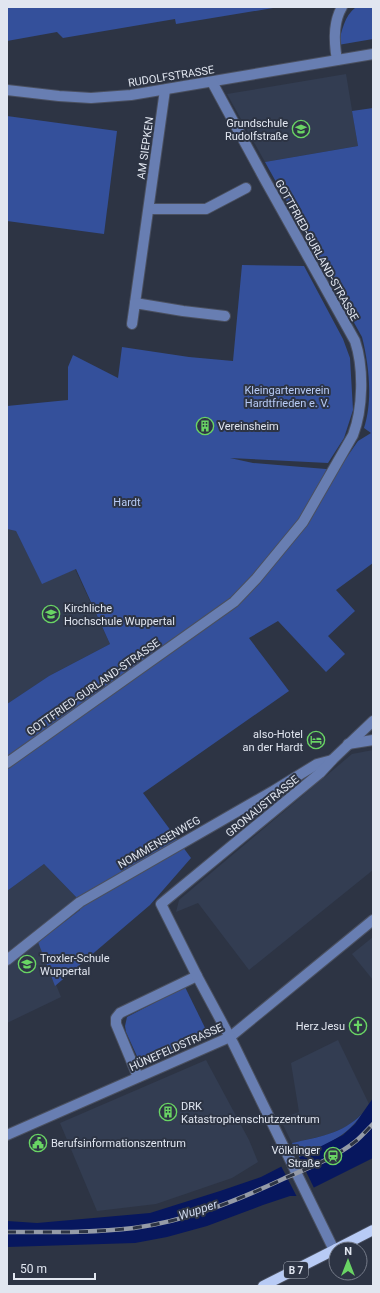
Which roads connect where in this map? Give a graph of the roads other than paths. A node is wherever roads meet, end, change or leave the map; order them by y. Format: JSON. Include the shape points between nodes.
{"nodes":[{"id":1,"x":342,"y":7,"type":"edge"},
{"id":2,"x":373,"y":54,"type":"edge"},
{"id":3,"x":337,"y":60,"type":"junction"},
{"id":4,"x":212,"y":82,"type":"junction"},
{"id":5,"x":7,"y":90,"type":"edge"},
{"id":6,"x":165,"y":90,"type":"junction"},
{"id":7,"x":246,"y":188,"type":"dead end"},
{"id":8,"x":149,"y":209,"type":"junction"},
{"id":9,"x":135,"y":303,"type":"junction"},
{"id":10,"x":225,"y":316,"type":"dead end"},
{"id":11,"x":132,"y":324,"type":"dead end"},
{"id":12,"x":373,"y":721,"type":"edge"},
{"id":13,"x":373,"y":740,"type":"edge"},
{"id":14,"x":348,"y":744,"type":"junction"},
{"id":15,"x":332,"y":760,"type":"junction"},
{"id":16,"x":7,"y":763,"type":"edge"},
{"id":17,"x":373,"y":920,"type":"edge"},
{"id":18,"x":7,"y":960,"type":"edge"},
{"id":19,"x":197,"y":976,"type":"junction"},
{"id":20,"x":230,"y":1037,"type":"junction"},
{"id":21,"x":138,"y":1078,"type":"junction"},
{"id":22,"x":7,"y":1135,"type":"edge"},
{"id":23,"x":373,"y":1230,"type":"edge"},
{"id":24,"x":331,"y":1241,"type":"edge"},
{"id":25,"x":353,"y":1241,"type":"edge"},
{"id":26,"x":328,"y":1254,"type":"edge"},
{"id":27,"x":264,"y":1286,"type":"edge"}],
"edges":[{"from":1,"to":3,"type":"street","via":[[334,33]]},
{"from":2,"to":3,"type":"street","name":"RUDOLFSTRASSE"},
{"from":3,"to":4,"type":"street","name":"RUDOLFSTRASSE"},
{"from":4,"to":6,"type":"street","name":"RUDOLFSTRASSE"},
{"from":4,"to":16,"type":"street","name":"GOTTFRIED-GURLAND-STRASSE","via":[[355,341],[359,352],[360,369],[358,423],[303,522],[234,602]]},
{"from":5,"to":6,"type":"street","name":"RUDOLFSTRASSE","via":[[91,98]]},
{"from":6,"to":8,"type":"street","name":"AM SIEPKEN"},
{"from":7,"to":8,"type":"street","via":[[206,209]]},
{"from":8,"to":9,"type":"street","name":"AM SIEPKEN"},
{"from":9,"to":10,"type":"street"},
{"from":9,"to":11,"type":"street","name":"AM SIEPKEN"},
{"from":12,"to":14,"type":"street","name":"GRONAUSTRASSE"},
{"from":13,"to":14,"type":"street"},
{"from":14,"to":15,"type":"street","name":"GRONAUSTRASSE"},
{"from":15,"to":18,"type":"street","name":"NOMMENSENWEG","via":[[317,764],[80,902]]},
{"from":15,"to":19,"type":"street","name":"GRONAUSTRASSE","via":[[320,773],[161,904]]},
{"from":17,"to":20,"type":"street","name":"HÜNEFELDSTRASSE"},
{"from":19,"to":20,"type":"street"},
{"from":19,"to":21,"type":"street","via":[[120,1013],[116,1018],[116,1024]]},
{"from":20,"to":21,"type":"street","name":"HÜNEFELDSTRASSE"},
{"from":20,"to":24,"type":"street"},
{"from":21,"to":22,"type":"street","name":"HÜNEFELDSTRASSE"},
{"from":23,"to":25,"type":"main road","number":"B 7"},
{"from":26,"to":27,"type":"main road","number":"B 7"}]}
